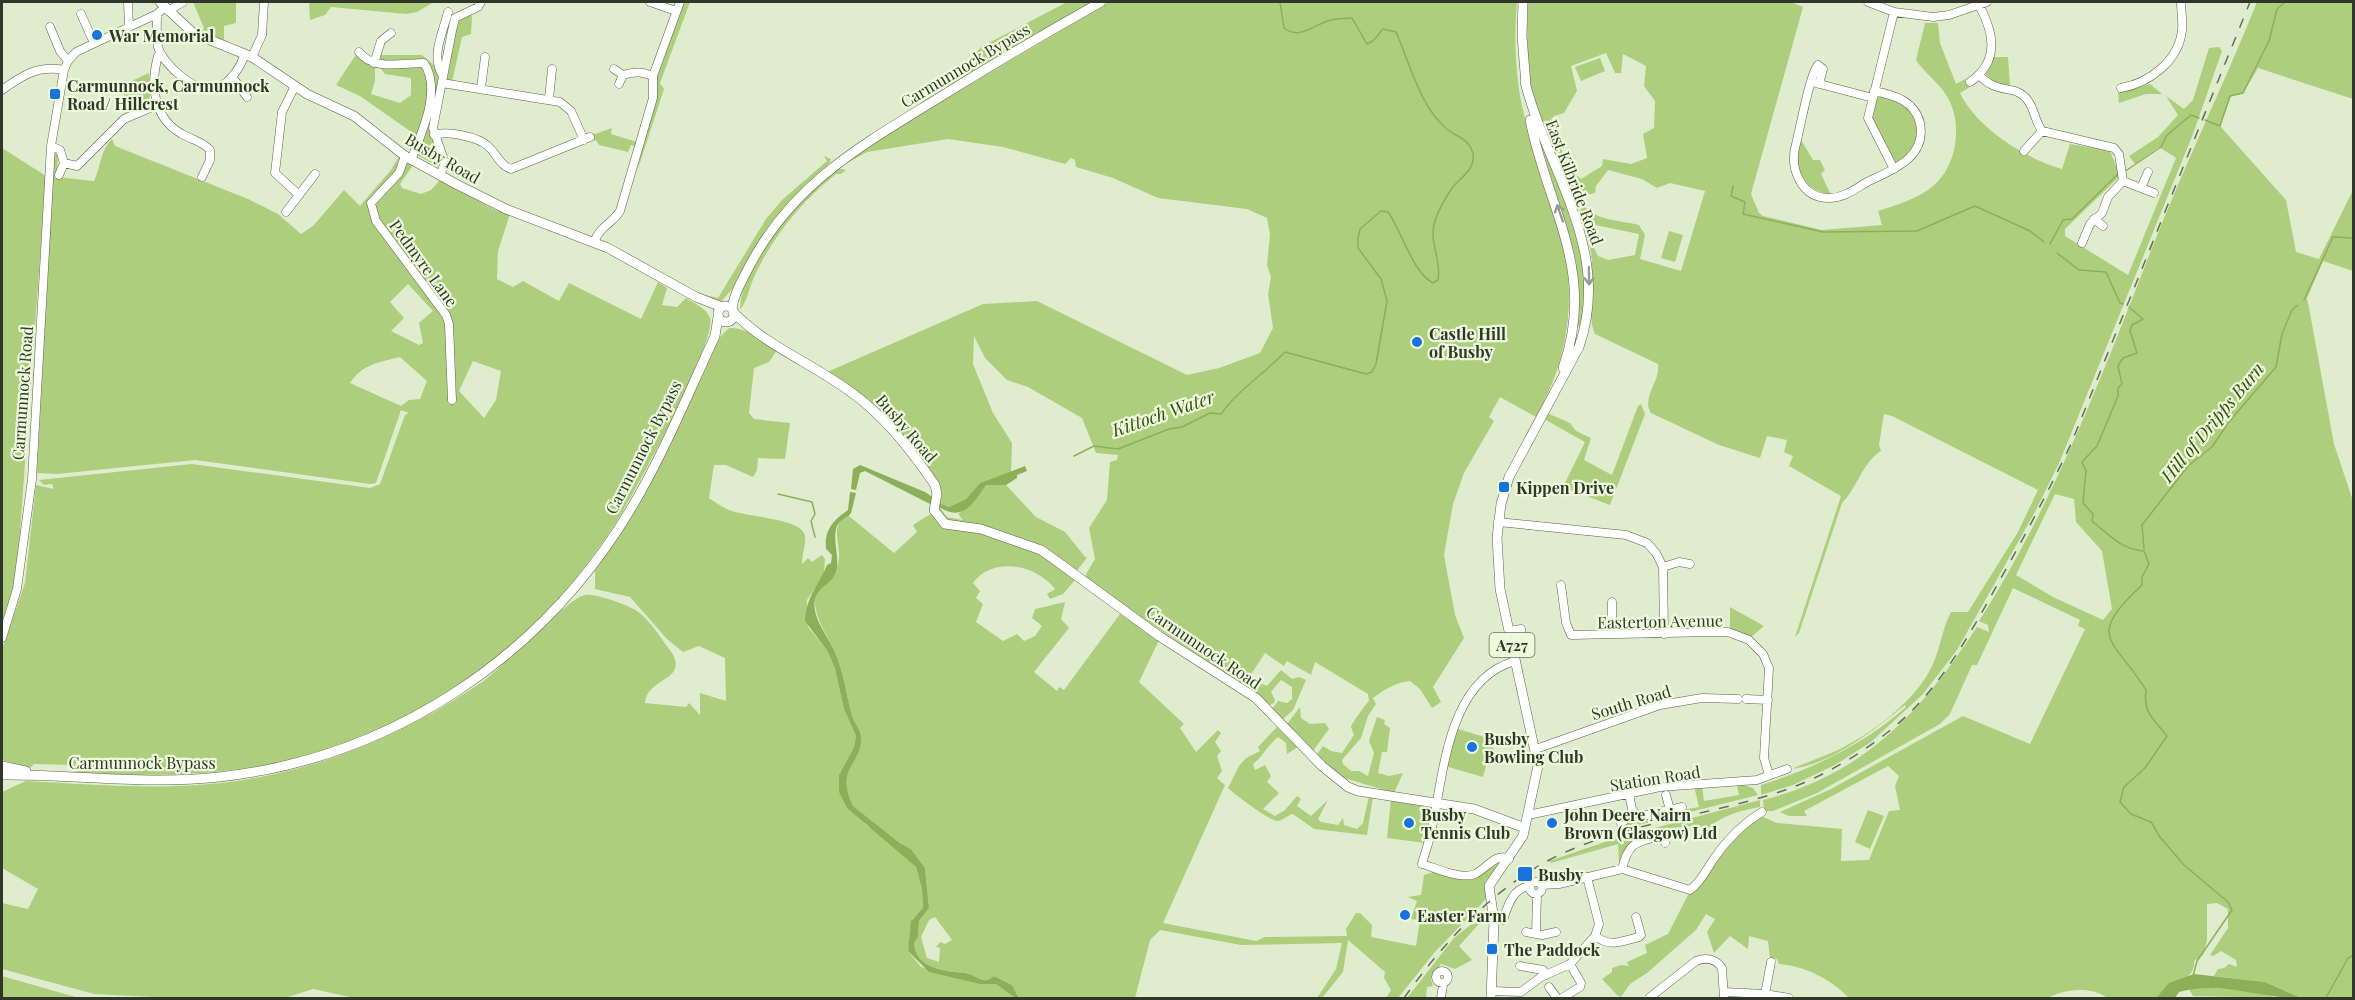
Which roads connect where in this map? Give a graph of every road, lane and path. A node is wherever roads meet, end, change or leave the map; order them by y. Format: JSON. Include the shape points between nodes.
{"nodes":[{"id":1,"x":128,"y":2,"type":"edge"},
{"id":2,"x":183,"y":2,"type":"edge"},
{"id":3,"x":264,"y":2,"type":"edge"},
{"id":4,"x":481,"y":2,"type":"edge"},
{"id":5,"x":680,"y":2,"type":"edge"},
{"id":6,"x":1101,"y":2,"type":"edge"},
{"id":7,"x":1523,"y":2,"type":"edge"},
{"id":8,"x":1868,"y":2,"type":"edge"},
{"id":9,"x":2181,"y":2,"type":"edge"},
{"id":10,"x":1983,"y":3,"type":"edge"},
{"id":11,"x":653,"y":6,"type":"edge"},
{"id":12,"x":163,"y":9,"type":"edge"},
{"id":13,"x":676,"y":11,"type":"junction"},
{"id":14,"x":448,"y":12,"type":"dead end"},
{"id":15,"x":1894,"y":12,"type":"junction"},
{"id":16,"x":81,"y":14,"type":"dead end"},
{"id":17,"x":50,"y":27,"type":"dead end"},
{"id":18,"x":129,"y":27,"type":"junction"},
{"id":19,"x":391,"y":33,"type":"dead end"},
{"id":20,"x":94,"y":43,"type":"junction"},
{"id":21,"x":359,"y":52,"type":"dead end"},
{"id":22,"x":158,"y":56,"type":"dead end"},
{"id":23,"x":249,"y":56,"type":"junction"},
{"id":24,"x":485,"y":57,"type":"dead end"},
{"id":25,"x":68,"y":61,"type":"junction"},
{"id":26,"x":374,"y":63,"type":"junction"},
{"id":27,"x":552,"y":69,"type":"dead end"},
{"id":28,"x":614,"y":69,"type":"dead end"},
{"id":29,"x":64,"y":70,"type":"junction"},
{"id":30,"x":623,"y":75,"type":"junction"},
{"id":31,"x":1979,"y":75,"type":"junction"},
{"id":32,"x":653,"y":76,"type":"junction"},
{"id":33,"x":233,"y":78,"type":"junction"},
{"id":34,"x":443,"y":80,"type":"junction"},
{"id":35,"x":1525,"y":82,"type":"junction"},
{"id":36,"x":1970,"y":82,"type":"dead end"},
{"id":37,"x":619,"y":84,"type":"dead end"},
{"id":38,"x":295,"y":86,"type":"junction"},
{"id":39,"x":481,"y":88,"type":"junction"},
{"id":40,"x":2121,"y":88,"type":"dead end"},
{"id":41,"x":2,"y":90,"type":"edge"},
{"id":42,"x":1873,"y":94,"type":"junction"},
{"id":43,"x":247,"y":97,"type":"dead end"},
{"id":44,"x":549,"y":99,"type":"junction"},
{"id":45,"x":157,"y":105,"type":"junction"},
{"id":46,"x":2042,"y":131,"type":"junction"},
{"id":47,"x":434,"y":135,"type":"junction"},
{"id":48,"x":51,"y":146,"type":"junction"},
{"id":49,"x":2024,"y":150,"type":"dead end"},
{"id":50,"x":408,"y":158,"type":"junction"},
{"id":51,"x":64,"y":163,"type":"junction"},
{"id":52,"x":1894,"y":168,"type":"junction"},
{"id":53,"x":2148,"y":172,"type":"dead end"},
{"id":54,"x":205,"y":174,"type":"dead end"},
{"id":55,"x":315,"y":174,"type":"dead end"},
{"id":56,"x":59,"y":175,"type":"dead end"},
{"id":57,"x":440,"y":175,"type":"junction"},
{"id":58,"x":2124,"y":180,"type":"junction"},
{"id":59,"x":2141,"y":188,"type":"junction"},
{"id":60,"x":2154,"y":193,"type":"dead end"},
{"id":61,"x":297,"y":195,"type":"junction"},
{"id":62,"x":286,"y":212,"type":"dead end"},
{"id":63,"x":2094,"y":219,"type":"junction"},
{"id":64,"x":2103,"y":226,"type":"dead end"},
{"id":65,"x":594,"y":242,"type":"junction"},
{"id":66,"x":2082,"y":243,"type":"dead end"},
{"id":67,"x":725,"y":314,"type":"junction"},
{"id":68,"x":1572,"y":331,"type":"junction"},
{"id":69,"x":1584,"y":333,"type":"junction"},
{"id":70,"x":1554,"y":393,"type":"junction"},
{"id":71,"x":452,"y":400,"type":"dead end"},
{"id":72,"x":935,"y":503,"type":"joint"},
{"id":73,"x":1498,"y":522,"type":"junction"},
{"id":74,"x":1690,"y":564,"type":"dead end"},
{"id":75,"x":1663,"y":567,"type":"junction"},
{"id":76,"x":1561,"y":585,"type":"dead end"},
{"id":77,"x":1612,"y":602,"type":"dead end"},
{"id":78,"x":1612,"y":634,"type":"junction"},
{"id":79,"x":1664,"y":634,"type":"junction"},
{"id":80,"x":2,"y":638,"type":"edge"},
{"id":81,"x":1515,"y":661,"type":"junction"},
{"id":82,"x":1768,"y":700,"type":"junction"},
{"id":83,"x":1536,"y":749,"type":"junction"},
{"id":84,"x":2,"y":766,"type":"edge"},
{"id":85,"x":1787,"y":769,"type":"dead end"},
{"id":86,"x":2,"y":775,"type":"edge"},
{"id":87,"x":26,"y":775,"type":"junction"},
{"id":88,"x":1769,"y":775,"type":"junction"},
{"id":89,"x":47,"y":776,"type":"junction"},
{"id":90,"x":2,"y":782,"type":"edge"},
{"id":91,"x":1629,"y":794,"type":"junction"},
{"id":92,"x":1666,"y":795,"type":"dead end"},
{"id":93,"x":1436,"y":803,"type":"junction"},
{"id":94,"x":1682,"y":807,"type":"dead end"},
{"id":95,"x":1670,"y":810,"type":"junction"},
{"id":96,"x":1762,"y":812,"type":"dead end"},
{"id":97,"x":1635,"y":814,"type":"junction"},
{"id":98,"x":1528,"y":815,"type":"junction"},
{"id":99,"x":1622,"y":823,"type":"dead end"},
{"id":100,"x":1525,"y":828,"type":"junction"},
{"id":101,"x":1665,"y":843,"type":"dead end"},
{"id":102,"x":1509,"y":859,"type":"junction"},
{"id":103,"x":1622,"y":869,"type":"junction"},
{"id":104,"x":1587,"y":878,"type":"junction"},
{"id":105,"x":1542,"y":885,"type":"junction"},
{"id":106,"x":1530,"y":886,"type":"junction"},
{"id":107,"x":1537,"y":894,"type":"junction"},
{"id":108,"x":1636,"y":917,"type":"dead end"},
{"id":109,"x":1503,"y":920,"type":"dead end"},
{"id":110,"x":1526,"y":932,"type":"dead end"},
{"id":111,"x":1556,"y":932,"type":"dead end"},
{"id":112,"x":1536,"y":934,"type":"junction"},
{"id":113,"x":1595,"y":936,"type":"junction"},
{"id":114,"x":1771,"y":962,"type":"dead end"},
{"id":115,"x":1570,"y":964,"type":"junction"},
{"id":116,"x":1520,"y":966,"type":"dead end"},
{"id":117,"x":1546,"y":975,"type":"junction"},
{"id":118,"x":1443,"y":985,"type":"dead end"},
{"id":119,"x":1549,"y":987,"type":"dead end"},
{"id":120,"x":1765,"y":994,"type":"junction"},
{"id":121,"x":1491,"y":995,"type":"edge"},
{"id":122,"x":1521,"y":995,"type":"edge"},
{"id":123,"x":1724,"y":995,"type":"edge"},
{"id":124,"x":1441,"y":999,"type":"edge"},
{"id":125,"x":1557,"y":999,"type":"edge"},
{"id":126,"x":1562,"y":999,"type":"edge"},
{"id":127,"x":1648,"y":999,"type":"edge"},
{"id":128,"x":1789,"y":999,"type":"edge"}],
"edges":[{"from":1,"to":18,"type":"street"},
{"from":2,"to":12,"type":"street"},
{"from":3,"to":23,"type":"street","via":[[262,35]]},
{"from":4,"to":34,"type":"street","via":[[455,18]]},
{"from":5,"to":13,"type":"street"},
{"from":6,"to":67,"type":"main road","name":"Carmunnock Bypass","via":[[986,68],[837,162],[779,219]]},
{"from":7,"to":35,"type":"main road","name":"East Kilbride Road","number":"A727"},
{"from":8,"to":15,"type":"street"},
{"from":9,"to":40,"type":"street","via":[[2182,30],[2172,55],[2149,79]]},
{"from":10,"to":15,"type":"street","via":[[1942,16]]},
{"from":10,"to":31,"type":"street","via":[[1992,40],[1989,60]]},
{"from":11,"to":13,"type":"street"},
{"from":12,"to":18,"type":"street"},
{"from":12,"to":23,"type":"main road","name":"Busby Road","via":[[193,33]]},
{"from":12,"to":33,"type":"street","via":[[158,48],[173,70],[190,84],[216,89]]},
{"from":13,"to":32,"type":"street"},
{"from":14,"to":34,"type":"street","via":[[438,46],[437,60]]},
{"from":15,"to":42,"type":"street"},
{"from":16,"to":20,"type":"street"},
{"from":17,"to":25,"type":"street"},
{"from":18,"to":20,"type":"street"},
{"from":19,"to":26,"type":"street","via":[[381,41]]},
{"from":20,"to":25,"type":"street"},
{"from":21,"to":26,"type":"street"},
{"from":22,"to":45,"type":"street","via":[[153,86]]},
{"from":23,"to":33,"type":"street"},
{"from":23,"to":38,"type":"main road","name":"Busby Road"},
{"from":24,"to":39,"type":"street"},
{"from":25,"to":29,"type":"street","name":"Carmunnock Road"},
{"from":26,"to":50,"type":"street","via":[[424,63],[430,72],[432,93]]},
{"from":27,"to":44,"type":"street"},
{"from":28,"to":30,"type":"street"},
{"from":29,"to":41,"type":"street","via":[[34,69]]},
{"from":29,"to":48,"type":"street","name":"Carmunnock Road"},
{"from":30,"to":32,"type":"street","via":[[636,71]]},
{"from":30,"to":37,"type":"street"},
{"from":31,"to":36,"type":"street"},
{"from":31,"to":46,"type":"street","via":[[1992,87],[2025,97]]},
{"from":32,"to":65,"type":"street","via":[[653,98],[621,211],[602,226]]},
{"from":33,"to":43,"type":"street"},
{"from":34,"to":39,"type":"street"},
{"from":34,"to":47,"type":"street"},
{"from":68,"to":35,"type":"main road","name":"East Kilbride Road","number":"A727","one_way":true,"via":[[1575,279],[1569,244],[1531,124]]},
{"from":35,"to":69,"type":"main road","name":"East Kilbride Road","number":"A727","one_way":true,"via":[[1584,242],[1589,281]]},
{"from":38,"to":50,"type":"main road","name":"Busby Road","via":[[354,116]]},
{"from":38,"to":61,"type":"street","via":[[282,112],[275,173]]},
{"from":39,"to":44,"type":"street"},
{"from":42,"to":52,"type":"street","via":[[1868,120]]},
{"from":42,"to":52,"type":"street","via":[[1905,100],[1918,116],[1920,141],[1915,152]]},
{"from":42,"to":52,"type":"street","via":[[1815,83],[1793,162],[1795,172],[1806,189],[1822,197],[1842,196]]},
{"from":44,"to":47,"type":"street","via":[[571,111],[587,138],[511,169],[486,144],[449,134]]},
{"from":45,"to":51,"type":"street","via":[[124,119],[82,163]]},
{"from":45,"to":54,"type":"street","via":[[172,128],[210,150]]},
{"from":46,"to":49,"type":"street"},
{"from":46,"to":58,"type":"street","via":[[2112,147],[2118,152]]},
{"from":47,"to":57,"type":"street","via":[[445,163]]},
{"from":48,"to":51,"type":"street","via":[[60,150]]},
{"from":48,"to":80,"type":"street","name":"Carmunnock Road","via":[[32,479],[19,579]]},
{"from":50,"to":57,"type":"main road","name":"Busby Road"},
{"from":50,"to":71,"type":"street","name":"Pedmyre Lane","via":[[371,203],[376,220],[450,324]]},
{"from":51,"to":56,"type":"street"},
{"from":53,"to":59,"type":"street"},
{"from":55,"to":61,"type":"street"},
{"from":57,"to":65,"type":"main road","name":"Busby Road","via":[[506,209]]},
{"from":58,"to":59,"type":"street"},
{"from":58,"to":63,"type":"street"},
{"from":59,"to":60,"type":"street"},
{"from":61,"to":62,"type":"street"},
{"from":63,"to":64,"type":"street"},
{"from":63,"to":66,"type":"street"},
{"from":65,"to":67,"type":"main road","name":"Busby Road"},
{"from":67,"to":72,"type":"main road","name":"Busby Road","via":[[849,390],[877,413],[935,485]]},
{"from":67,"to":89,"type":"main road","name":"Carmunnock Bypass","via":[[662,450],[611,539],[546,618],[501,661],[454,695],[371,739],[324,756],[248,774],[184,780]]},
{"from":68,"to":69,"type":"main road"},
{"from":68,"to":70,"type":"main road","name":"East Kilbride Road","number":"A727"},
{"from":69,"to":70,"type":"main road","name":"East Kilbride Road","number":"A727"},
{"from":70,"to":73,"type":"main road","name":"East Kilbride Road","number":"A727","via":[[1509,477]]},
{"from":72,"to":93,"type":"main road","name":"Carmunnock Road","via":[[936,515],[948,526],[981,529],[1041,550],[1065,566],[1157,635],[1256,698],[1336,780],[1358,791]]},
{"from":73,"to":75,"type":"street","via":[[1632,537],[1653,548]]},
{"from":73,"to":81,"type":"main road","name":"East Kilbride Road","number":"A727","via":[[1498,571]]},
{"from":74,"to":75,"type":"street","via":[[1679,562]]},
{"from":75,"to":79,"type":"street"},
{"from":76,"to":78,"type":"street","name":"Easterton Avenue","via":[[1571,635]]},
{"from":77,"to":78,"type":"street"},
{"from":78,"to":79,"type":"street","name":"Easterton Avenue"},
{"from":79,"to":82,"type":"street","name":"Easterton Avenue","via":[[1728,632],[1749,640],[1763,654],[1769,668]]},
{"from":81,"to":83,"type":"main road","name":"East Kilbride Road","number":"A727"},
{"from":81,"to":93,"type":"street","via":[[1489,674],[1466,702],[1451,735]]},
{"from":82,"to":83,"type":"street","name":"South Road","via":[[1702,698],[1660,705]]},
{"from":82,"to":88,"type":"street","name":"Easterton Avenue","via":[[1764,758]]},
{"from":83,"to":98,"type":"main road","name":"East Kilbride Road","number":"A727","via":[[1538,774]]},
{"from":84,"to":89,"type":"main road","name":"Carmunnock Bypass"},
{"from":85,"to":88,"type":"street","name":"Station Road"},
{"from":86,"to":87,"type":"main road","name":"Carmunnock Bypass"},
{"from":87,"to":89,"type":"main road","name":"Carmunnock Bypass"},
{"from":87,"to":90,"type":"main road"},
{"from":88,"to":91,"type":"street","name":"Station Road","via":[[1748,781],[1683,785]]},
{"from":91,"to":97,"type":"street"},
{"from":91,"to":98,"type":"street","name":"Station Road"},
{"from":92,"to":95,"type":"street"},
{"from":93,"to":100,"type":"main road","name":"Carmunnock Road","via":[[1474,809]]},
{"from":93,"to":102,"type":"street","via":[[1422,864],[1467,875],[1498,858]]},
{"from":94,"to":95,"type":"street"},
{"from":95,"to":97,"type":"street","via":[[1646,817]]},
{"from":96,"to":103,"type":"street","via":[[1740,829],[1690,890]]},
{"from":97,"to":99,"type":"street"},
{"from":98,"to":100,"type":"main road","name":"East Kilbride Road","number":"A727"},
{"from":100,"to":102,"type":"main road","name":"East Kilbride Road","number":"A727"},
{"from":101,"to":103,"type":"street","via":[[1663,835],[1631,846]]},
{"from":102,"to":121,"type":"main road","name":"East Kilbride Road","number":"A727","via":[[1489,886],[1494,921]]},
{"from":103,"to":104,"type":"street"},
{"from":104,"to":105,"type":"street"},
{"from":104,"to":113,"type":"street","via":[[1599,924]]},
{"from":105,"to":106,"type":"street","via":[[1535,882]]},
{"from":105,"to":107,"type":"street"},
{"from":106,"to":107,"type":"street","via":[[1531,892]]},
{"from":106,"to":109,"type":"street","via":[[1522,887],[1513,896]]},
{"from":107,"to":112,"type":"street"},
{"from":108,"to":113,"type":"street","via":[[1643,938],[1621,944],[1606,943]]},
{"from":110,"to":112,"type":"street"},
{"from":111,"to":112,"type":"street"},
{"from":113,"to":115,"type":"street"},
{"from":114,"to":120,"type":"street"},
{"from":115,"to":117,"type":"street"},
{"from":115,"to":126,"type":"street","via":[[1581,983]]},
{"from":116,"to":117,"type":"street","via":[[1543,970]]},
{"from":117,"to":122,"type":"street"},
{"from":118,"to":124,"type":"street"},
{"from":119,"to":125,"type":"street"},
{"from":120,"to":123,"type":"street"},
{"from":120,"to":128,"type":"street"},
{"from":121,"to":122,"type":"street"},
{"from":123,"to":127,"type":"street","via":[[1722,968],[1712,960],[1701,959]]}]}
